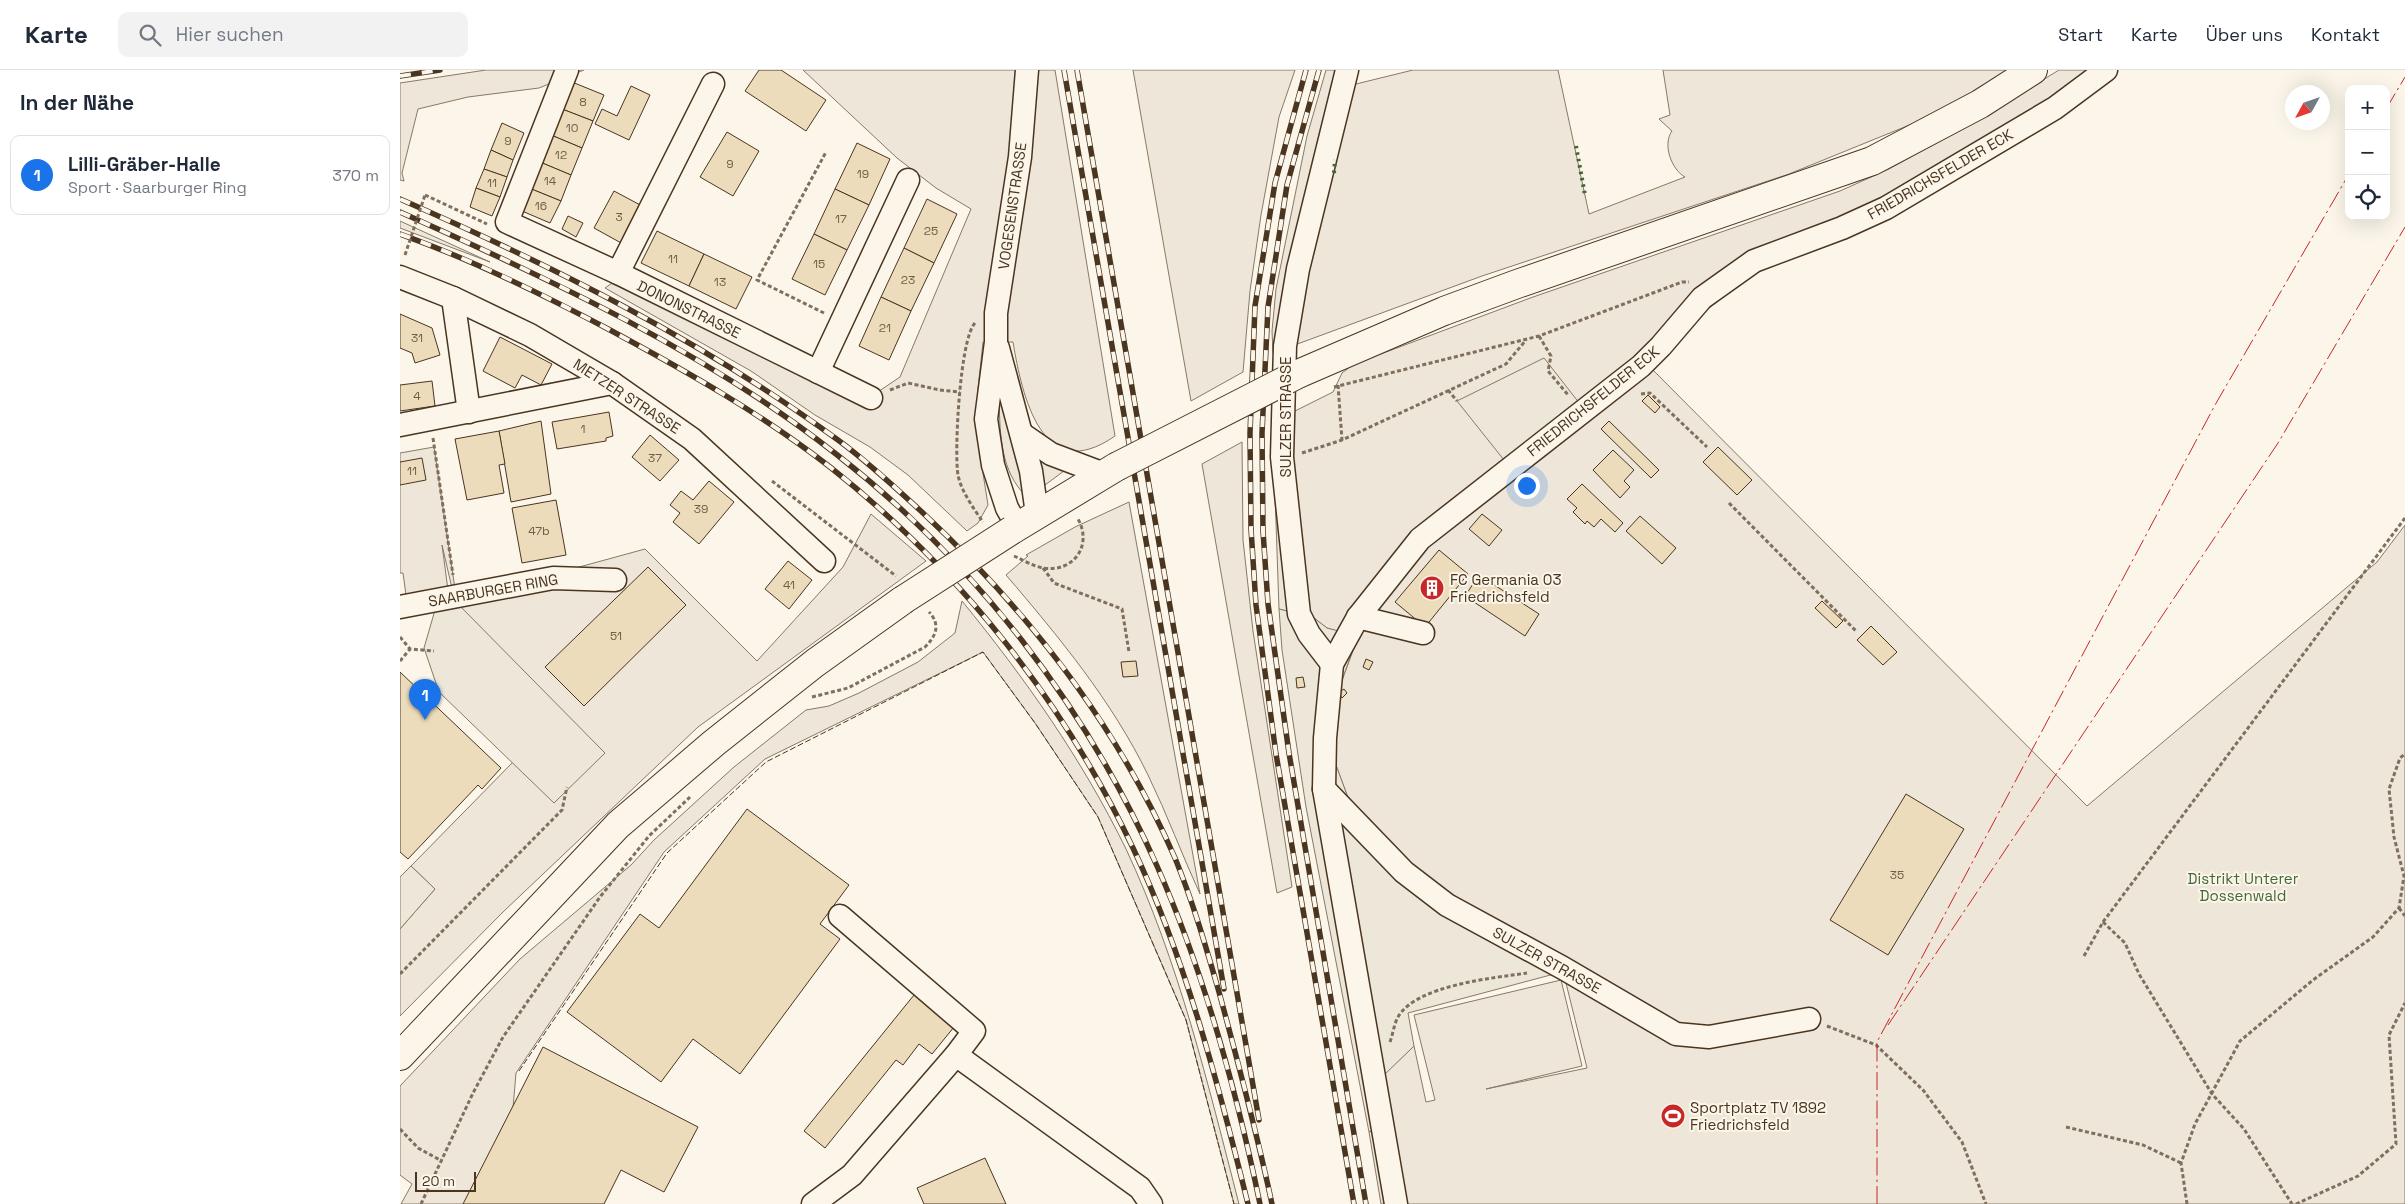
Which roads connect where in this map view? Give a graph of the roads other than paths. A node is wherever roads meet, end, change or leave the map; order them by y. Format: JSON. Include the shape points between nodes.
{"nodes":[{"id":1,"x":567,"y":70,"type":"edge"},
{"id":2,"x":1027,"y":70,"type":"edge"},
{"id":3,"x":1347,"y":70,"type":"edge"},
{"id":4,"x":2034,"y":70,"type":"edge"},
{"id":5,"x":2106,"y":70,"type":"edge"},
{"id":6,"x":713,"y":84,"type":"dead end"},
{"id":7,"x":908,"y":180,"type":"dead end"},
{"id":8,"x":618,"y":273,"type":"junction"},
{"id":9,"x":400,"y":277,"type":"edge"},
{"id":10,"x":453,"y":298,"type":"junction"},
{"id":11,"x":996,"y":342,"type":"junction"},
{"id":12,"x":818,"y":372,"type":"junction"},
{"id":13,"x":612,"y":383,"type":"junction"},
{"id":14,"x":871,"y":398,"type":"road end"},
{"id":15,"x":469,"y":412,"type":"junction"},
{"id":16,"x":400,"y":424,"type":"edge"},
{"id":17,"x":1022,"y":434,"type":"junction"},
{"id":18,"x":1110,"y":471,"type":"junction"},
{"id":19,"x":1022,"y":523,"type":"junction"},
{"id":20,"x":824,"y":561,"type":"dead end"},
{"id":21,"x":615,"y":580,"type":"dead end"},
{"id":22,"x":400,"y":607,"type":"edge"},
{"id":23,"x":1358,"y":617,"type":"junction"},
{"id":24,"x":1423,"y":633,"type":"dead end"},
{"id":25,"x":1332,"y":664,"type":"junction"},
{"id":26,"x":1324,"y":789,"type":"junction"},
{"id":27,"x":840,"y":916,"type":"dead end"},
{"id":28,"x":1809,"y":1019,"type":"road end"},
{"id":29,"x":400,"y":1055,"type":"edge"},
{"id":30,"x":956,"y":1055,"type":"junction"},
{"id":31,"x":813,"y":1204,"type":"edge"},
{"id":32,"x":1152,"y":1204,"type":"edge"},
{"id":33,"x":1396,"y":1204,"type":"edge"}],
"edges":[{"from":1,"to":8,"type":"street","name":"DONONSTRASSE","via":[[507,222]]},
{"from":2,"to":11,"type":"street","name":"VOGESENSTRASSE","via":[[1020,157],[996,313]]},
{"from":3,"to":25,"type":"street","name":"SULZER STRASSE","via":[[1298,269],[1286,346],[1282,457],[1299,614],[1309,634]]},
{"from":4,"to":18,"type":"main road","bridge":true,"via":[[1980,104],[1872,161],[1444,312],[1298,374]]},
{"from":5,"to":23,"type":"street","name":"FRIEDRICHSFELDER ECK","via":[[2055,108],[1886,208],[1754,261],[1713,289],[1641,366],[1420,539]]},
{"from":6,"to":8,"type":"street"},
{"from":7,"to":12,"type":"street"},
{"from":8,"to":12,"type":"street","name":"DONONSTRASSE"},
{"from":9,"to":10,"type":"street","name":"METZER STRASSE"},
{"from":10,"to":13,"type":"street","name":"METZER STRASSE","via":[[530,335]]},
{"from":10,"to":15,"type":"street"},
{"from":11,"to":17,"type":"street","name":"VOGESENSTRASSE"},
{"from":11,"to":19,"type":"street","name":"VOGESENSTRASSE","via":[[987,397],[988,440],[1007,508]]},
{"from":12,"to":14,"type":"street","name":"DONONSTRASSE"},
{"from":13,"to":15,"type":"street"},
{"from":13,"to":20,"type":"street","name":"METZER STRASSE","via":[[692,439]]},
{"from":15,"to":16,"type":"street"},
{"from":17,"to":18,"type":"street","via":[[1051,454]]},
{"from":17,"to":19,"type":"street","name":"VOGESENSTRASSE","via":[[1031,471]]},
{"from":18,"to":19,"type":"main road"},
{"from":19,"to":29,"type":"main road","bridge":true,"via":[[815,663],[618,825]]},
{"from":21,"to":22,"type":"street","name":"SAARBURGER RING","via":[[553,578]]},
{"from":23,"to":24,"type":"street"},
{"from":23,"to":25,"type":"street","name":"FRIEDRICHSFELDER ECK"},
{"from":25,"to":26,"type":"street"},
{"from":26,"to":28,"type":"street","name":"SULZER STRASSE","via":[[1404,872],[1447,905],[1676,1034],[1710,1037]]},
{"from":26,"to":33,"type":"street"},
{"from":27,"to":30,"type":"street","via":[[974,1031]]},
{"from":30,"to":31,"type":"street","via":[[852,1176]]},
{"from":30,"to":32,"type":"street","via":[[1140,1188]]}]}
